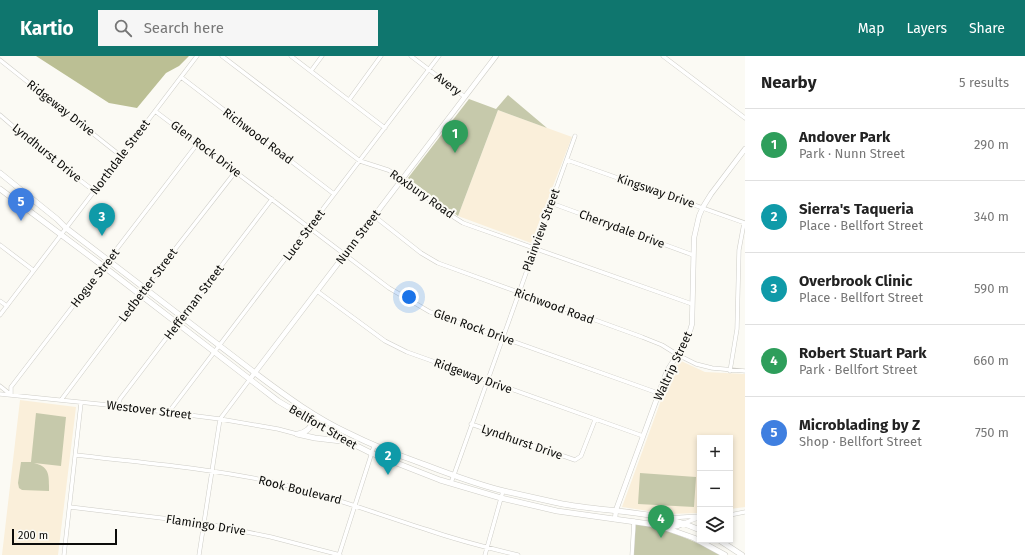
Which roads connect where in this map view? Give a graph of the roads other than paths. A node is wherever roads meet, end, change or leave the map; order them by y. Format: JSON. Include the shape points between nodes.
{"nodes":[{"id":1,"x":197,"y":56,"type":"edge"},
{"id":2,"x":222,"y":56,"type":"edge"},
{"id":3,"x":291,"y":56,"type":"edge"},
{"id":4,"x":322,"y":56,"type":"edge"},
{"id":5,"x":381,"y":56,"type":"edge"},
{"id":6,"x":412,"y":56,"type":"edge"},
{"id":7,"x":439,"y":56,"type":"edge"},
{"id":8,"x":496,"y":56,"type":"edge"},
{"id":9,"x":663,"y":56,"type":"edge"},
{"id":10,"x":0,"y":60,"type":"edge"},
{"id":11,"x":429,"y":70,"type":"junction"},
{"id":12,"x":311,"y":71,"type":"junction"},
{"id":13,"x":181,"y":77,"type":"junction"},
{"id":14,"x":465,"y":97,"type":"junction"},
{"id":15,"x":349,"y":100,"type":"junction"},
{"id":16,"x":155,"y":111,"type":"junction"},
{"id":17,"x":0,"y":115,"type":"edge"},
{"id":18,"x":745,"y":118,"type":"edge"},
{"id":19,"x":385,"y":128,"type":"junction"},
{"id":20,"x":575,"y":136,"type":"dead end"},
{"id":21,"x":198,"y":143,"type":"junction"},
{"id":22,"x":745,"y":149,"type":"edge"},
{"id":23,"x":121,"y":156,"type":"junction"},
{"id":24,"x":567,"y":160,"type":"junction"},
{"id":25,"x":360,"y":161,"type":"junction"},
{"id":26,"x":236,"y":171,"type":"junction"},
{"id":27,"x":0,"y":173,"type":"edge"},
{"id":28,"x":402,"y":179,"type":"junction"},
{"id":29,"x":0,"y":189,"type":"edge"},
{"id":30,"x":94,"y":191,"type":"junction"},
{"id":31,"x":334,"y":194,"type":"junction"},
{"id":32,"x":272,"y":199,"type":"junction"},
{"id":33,"x":551,"y":203,"type":"junction"},
{"id":34,"x":703,"y":207,"type":"junction"},
{"id":35,"x":374,"y":216,"type":"junction"},
{"id":36,"x":745,"y":223,"type":"edge"},
{"id":37,"x":66,"y":228,"type":"junction"},
{"id":38,"x":309,"y":228,"type":"junction"},
{"id":39,"x":60,"y":234,"type":"junction"},
{"id":40,"x":0,"y":245,"type":"edge"},
{"id":41,"x":535,"y":248,"type":"junction"},
{"id":42,"x":345,"y":254,"type":"junction"},
{"id":43,"x":693,"y":255,"type":"junction"},
{"id":44,"x":108,"y":260,"type":"junction"},
{"id":45,"x":103,"y":266,"type":"junction"},
{"id":46,"x":34,"y":270,"type":"junction"},
{"id":47,"x":145,"y":288,"type":"junction"},
{"id":48,"x":317,"y":291,"type":"junction"},
{"id":49,"x":519,"y":293,"type":"junction"},
{"id":50,"x":140,"y":295,"type":"junction"},
{"id":51,"x":0,"y":301,"type":"edge"},
{"id":52,"x":692,"y":304,"type":"junction"},
{"id":53,"x":7,"y":306,"type":"junction"},
{"id":54,"x":0,"y":315,"type":"edge"},
{"id":55,"x":182,"y":316,"type":"junction"},
{"id":56,"x":177,"y":323,"type":"junction"},
{"id":57,"x":503,"y":338,"type":"junction"},
{"id":58,"x":219,"y":345,"type":"junction"},
{"id":59,"x":214,"y":352,"type":"junction"},
{"id":60,"x":678,"y":355,"type":"junction"},
{"id":61,"x":730,"y":371,"type":"junction"},
{"id":62,"x":745,"y":371,"type":"edge"},
{"id":63,"x":254,"y":373,"type":"junction"},
{"id":64,"x":250,"y":379,"type":"junction"},
{"id":65,"x":487,"y":381,"type":"junction"},
{"id":66,"x":0,"y":386,"type":"edge"},
{"id":67,"x":658,"y":393,"type":"junction"},
{"id":68,"x":0,"y":394,"type":"edge"},
{"id":69,"x":11,"y":395,"type":"junction"},
{"id":70,"x":61,"y":400,"type":"junction"},
{"id":71,"x":81,"y":403,"type":"junction"},
{"id":72,"x":118,"y":406,"type":"junction"},
{"id":73,"x":168,"y":413,"type":"junction"},
{"id":74,"x":317,"y":416,"type":"junction"},
{"id":75,"x":220,"y":419,"type":"junction"},
{"id":76,"x":594,"y":420,"type":"junction"},
{"id":77,"x":313,"y":423,"type":"junction"},
{"id":78,"x":471,"y":424,"type":"junction"},
{"id":79,"x":308,"y":430,"type":"junction"},
{"id":80,"x":297,"y":434,"type":"junction"},
{"id":81,"x":643,"y":436,"type":"junction"},
{"id":82,"x":309,"y":437,"type":"junction"},
{"id":83,"x":348,"y":442,"type":"junction"},
{"id":84,"x":374,"y":446,"type":"junction"},
{"id":85,"x":371,"y":454,"type":"junction"},
{"id":86,"x":76,"y":455,"type":"junction"},
{"id":87,"x":211,"y":471,"type":"junction"},
{"id":88,"x":454,"y":475,"type":"junction"},
{"id":89,"x":451,"y":483,"type":"junction"},
{"id":90,"x":503,"y":491,"type":"junction"},
{"id":91,"x":501,"y":498,"type":"junction"},
{"id":92,"x":559,"y":503,"type":"junction"},
{"id":93,"x":355,"y":504,"type":"junction"},
{"id":94,"x":70,"y":507,"type":"junction"},
{"id":95,"x":616,"y":510,"type":"junction"},
{"id":96,"x":557,"y":511,"type":"junction"},
{"id":97,"x":745,"y":512,"type":"edge"},
{"id":98,"x":733,"y":514,"type":"edge"},
{"id":99,"x":697,"y":517,"type":"edge"},
{"id":100,"x":667,"y":518,"type":"junction"},
{"id":101,"x":697,"y":518,"type":"edge"},
{"id":102,"x":615,"y":519,"type":"junction"},
{"id":103,"x":634,"y":522,"type":"junction"},
{"id":104,"x":203,"y":523,"type":"junction"},
{"id":105,"x":684,"y":523,"type":"junction"},
{"id":106,"x":657,"y":525,"type":"junction"},
{"id":107,"x":697,"y":529,"type":"edge"},
{"id":108,"x":723,"y":543,"type":"edge"},
{"id":109,"x":487,"y":548,"type":"junction"},
{"id":110,"x":64,"y":555,"type":"edge"},
{"id":111,"x":199,"y":555,"type":"edge"},
{"id":112,"x":339,"y":555,"type":"edge"},
{"id":113,"x":485,"y":555,"type":"edge"},
{"id":114,"x":518,"y":555,"type":"edge"},
{"id":115,"x":632,"y":555,"type":"edge"},
{"id":116,"x":725,"y":555,"type":"edge"},
{"id":117,"x":742,"y":555,"type":"edge"}],
"edges":[{"from":1,"to":13,"type":"street","name":"Northdale Street"},
{"from":2,"to":25,"type":"street","name":"Roxbury Road"},
{"from":3,"to":12,"type":"street"},
{"from":4,"to":12,"type":"street"},
{"from":5,"to":15,"type":"street"},
{"from":6,"to":11,"type":"street","name":"Avery"},
{"from":7,"to":11,"type":"street","name":"Luce Street"},
{"from":8,"to":14,"type":"street","name":"Nunn Street"},
{"from":9,"to":18,"type":"street"},
{"from":10,"to":23,"type":"street","name":"Ridgeway Drive"},
{"from":11,"to":14,"type":"street","name":"Avery"},
{"from":11,"to":19,"type":"street","name":"Luce Street"},
{"from":12,"to":15,"type":"street"},
{"from":13,"to":16,"type":"street","name":"Northdale Street"},
{"from":13,"to":31,"type":"street","name":"Richwood Road"},
{"from":14,"to":28,"type":"street","name":"Nunn Street"},
{"from":15,"to":19,"type":"street"},
{"from":16,"to":21,"type":"street","name":"Glen Rock Drive"},
{"from":16,"to":23,"type":"street","name":"Northdale Street"},
{"from":17,"to":30,"type":"street","name":"Lyndhurst Drive"},
{"from":19,"to":25,"type":"street","name":"Luce Street"},
{"from":20,"to":24,"type":"street","name":"Plainview Street"},
{"from":21,"to":26,"type":"street","name":"Glen Rock Drive"},
{"from":21,"to":44,"type":"street","name":"Hogue Street"},
{"from":22,"to":34,"type":"street","name":"Waltrip Street"},
{"from":23,"to":30,"type":"street","name":"Northdale Street"},
{"from":24,"to":33,"type":"street","name":"Plainview Street"},
{"from":24,"to":34,"type":"street","name":"Kingsway Drive"},
{"from":25,"to":28,"type":"street","name":"Roxbury Road","via":[[388,170]]},
{"from":25,"to":31,"type":"street","name":"Luce Street"},
{"from":26,"to":32,"type":"street","name":"Glen Rock Drive"},
{"from":26,"to":47,"type":"street","name":"Ledbetter Street"},
{"from":27,"to":37,"type":"main road","name":"Bellfort Street"},
{"from":28,"to":35,"type":"street","name":"Nunn Street"},
{"from":28,"to":41,"type":"street","name":"Roxbury Road","via":[[463,222]]},
{"from":29,"to":39,"type":"main road","name":"Bellfort Street"},
{"from":30,"to":37,"type":"street","name":"Northdale Street"},
{"from":31,"to":38,"type":"street","name":"Luce Street"},
{"from":32,"to":38,"type":"street","name":"Glen Rock Drive"},
{"from":32,"to":55,"type":"street","name":"Heffernan Street"},
{"from":33,"to":41,"type":"street","name":"Plainview Street"},
{"from":33,"to":43,"type":"street","name":"Cherrydale Drive"},
{"from":34,"to":36,"type":"street","name":"Kingsway Drive"},
{"from":34,"to":43,"type":"street","name":"Waltrip Street"},
{"from":35,"to":42,"type":"street","name":"Nunn Street"},
{"from":35,"to":49,"type":"street","name":"Richwood Road","via":[[421,253],[438,263]]},
{"from":36,"to":61,"type":"street","via":[[738,250],[736,329]]},
{"from":37,"to":39,"type":"street","name":"Northdale Street"},
{"from":37,"to":44,"type":"main road","name":"Bellfort Street"},
{"from":38,"to":42,"type":"street","name":"Glen Rock Drive"},
{"from":38,"to":58,"type":"street","name":"Luce Street"},
{"from":39,"to":45,"type":"main road","name":"Bellfort Street"},
{"from":39,"to":46,"type":"street","name":"Northdale Street"},
{"from":40,"to":46,"type":"street"},
{"from":41,"to":49,"type":"street","name":"Plainview Street"},
{"from":41,"to":52,"type":"street","name":"Roxbury Road"},
{"from":42,"to":48,"type":"street","name":"Nunn Street"},
{"from":42,"to":57,"type":"street","name":"Glen Rock Drive","via":[[411,302],[430,312]]},
{"from":43,"to":52,"type":"street","name":"Waltrip Street"},
{"from":44,"to":45,"type":"street","name":"Hogue Street"},
{"from":44,"to":47,"type":"main road","name":"Bellfort Street"},
{"from":45,"to":50,"type":"main road","name":"Bellfort Street"},
{"from":45,"to":69,"type":"street","name":"Hogue Street","via":[[11,387]]},
{"from":46,"to":53,"type":"street","name":"Northdale Street"},
{"from":47,"to":50,"type":"street","name":"Ledbetter Street"},
{"from":47,"to":55,"type":"main road","name":"Bellfort Street"},
{"from":48,"to":63,"type":"street","name":"Nunn Street"},
{"from":48,"to":65,"type":"street","name":"Ridgeway Drive","via":[[385,342]]},
{"from":49,"to":57,"type":"street","name":"Plainview Street"},
{"from":49,"to":60,"type":"street","name":"Richwood Road","via":[[662,345]]},
{"from":50,"to":56,"type":"main road","name":"Bellfort Street"},
{"from":50,"to":70,"type":"street","name":"Ledbetter Street"},
{"from":51,"to":53,"type":"street"},
{"from":52,"to":60,"type":"street","name":"Waltrip Street","via":[[692,324],[688,338]]},
{"from":53,"to":54,"type":"street","name":"Northdale Street"},
{"from":55,"to":56,"type":"street","name":"Heffernan Street"},
{"from":55,"to":58,"type":"main road","name":"Bellfort Street"},
{"from":56,"to":59,"type":"main road","name":"Bellfort Street"},
{"from":56,"to":72,"type":"street","name":"Heffernan Street","via":[[120,399]]},
{"from":57,"to":65,"type":"street","name":"Plainview Street"},
{"from":57,"to":67,"type":"street","name":"Glen Rock Drive"},
{"from":58,"to":59,"type":"street","name":"Luce Street"},
{"from":58,"to":63,"type":"main road","name":"Bellfort Street"},
{"from":59,"to":64,"type":"main road","name":"Bellfort Street"},
{"from":59,"to":73,"type":"street","name":"Luce Street"},
{"from":60,"to":61,"type":"street","name":"Richwood Road","via":[[705,367]]},
{"from":60,"to":67,"type":"street","name":"Waltrip Street","via":[[667,371]]},
{"from":61,"to":62,"type":"street","name":"Richwood Road"},
{"from":63,"to":64,"type":"street","name":"Nunn Street"},
{"from":63,"to":74,"type":"main road","name":"Bellfort Street"},
{"from":64,"to":75,"type":"street","name":"Nunn Street"},
{"from":64,"to":77,"type":"main road","name":"Bellfort Street","via":[[278,401]]},
{"from":65,"to":76,"type":"street","name":"Ridgeway Drive"},
{"from":65,"to":78,"type":"street","name":"Plainview Street"},
{"from":66,"to":69,"type":"street"},
{"from":67,"to":81,"type":"street","name":"Waltrip Street"},
{"from":68,"to":69,"type":"street","name":"Westover Street"},
{"from":69,"to":70,"type":"street","name":"Westover Street"},
{"from":70,"to":71,"type":"street","name":"Westover Street"},
{"from":71,"to":72,"type":"street","name":"Westover Street"},
{"from":71,"to":86,"type":"street"},
{"from":72,"to":73,"type":"street","name":"Westover Street"},
{"from":73,"to":75,"type":"street","name":"Westover Street"},
{"from":74,"to":77,"type":"main road"},
{"from":74,"to":84,"type":"main road","name":"Bellfort Street"},
{"from":75,"to":80,"type":"street","name":"Westover Street"},
{"from":75,"to":87,"type":"street"},
{"from":76,"to":78,"type":"street","name":"Lyndhurst Drive","via":[[581,456],[575,460]]},
{"from":76,"to":81,"type":"street","name":"Ridgeway Drive"},
{"from":77,"to":79,"type":"main road"},
{"from":77,"to":83,"type":"main road","name":"Bellfort Street"},
{"from":78,"to":88,"type":"street","name":"Plainview Street"},
{"from":79,"to":80,"type":"main road"},
{"from":79,"to":82,"type":"main road"},
{"from":80,"to":82,"type":"main road"},
{"from":81,"to":95,"type":"street","name":"Waltrip Street"},
{"from":82,"to":83,"type":"main road"},
{"from":83,"to":85,"type":"main road","name":"Bellfort Street"},
{"from":84,"to":85,"type":"street"},
{"from":84,"to":88,"type":"main road","name":"Bellfort Street"},
{"from":85,"to":89,"type":"main road","name":"Bellfort Street"},
{"from":85,"to":93,"type":"street"},
{"from":86,"to":87,"type":"street","name":"Rook Boulevard"},
{"from":86,"to":94,"type":"street"},
{"from":87,"to":93,"type":"street","name":"Rook Boulevard","via":[[277,483]]},
{"from":87,"to":104,"type":"street"},
{"from":88,"to":89,"type":"street","name":"Plainview Street"},
{"from":88,"to":90,"type":"main road","name":"Bellfort Street"},
{"from":89,"to":91,"type":"main road","name":"Bellfort Street"},
{"from":90,"to":91,"type":"street"},
{"from":90,"to":92,"type":"main road","name":"Bellfort Street"},
{"from":91,"to":96,"type":"main road","name":"Bellfort Street"},
{"from":91,"to":109,"type":"street"},
{"from":92,"to":95,"type":"main road","name":"Bellfort Street"},
{"from":92,"to":96,"type":"main road"},
{"from":93,"to":109,"type":"street","name":"Rook Boulevard"},
{"from":93,"to":112,"type":"street"},
{"from":94,"to":104,"type":"street","name":"Flamingo Drive"},
{"from":94,"to":110,"type":"street"},
{"from":95,"to":100,"type":"main road","name":"Bellfort Street"},
{"from":95,"to":102,"type":"street","name":"Waltrip Street"},
{"from":96,"to":102,"type":"main road","name":"Bellfort Street"},
{"from":97,"to":98,"type":"street"},
{"from":99,"to":100,"type":"street"},
{"from":100,"to":105,"type":"main road","name":"Bellfort Street"},
{"from":101,"to":105,"type":"street"},
{"from":102,"to":103,"type":"main road","name":"Bellfort Street"},
{"from":103,"to":106,"type":"main road","name":"Bellfort Street"},
{"from":103,"to":115,"type":"street"},
{"from":104,"to":111,"type":"street"},
{"from":104,"to":112,"type":"street","name":"Flamingo Drive"},
{"from":105,"to":106,"type":"main road","via":[[677,526]]},
{"from":105,"to":107,"type":"main road","name":"Bellfort Street"},
{"from":106,"to":116,"type":"main road","name":"Bellfort Street","via":[[694,538]]},
{"from":108,"to":117,"type":"main road"},
{"from":109,"to":113,"type":"street"},
{"from":109,"to":114,"type":"street","name":"Rook Boulevard"}]}
